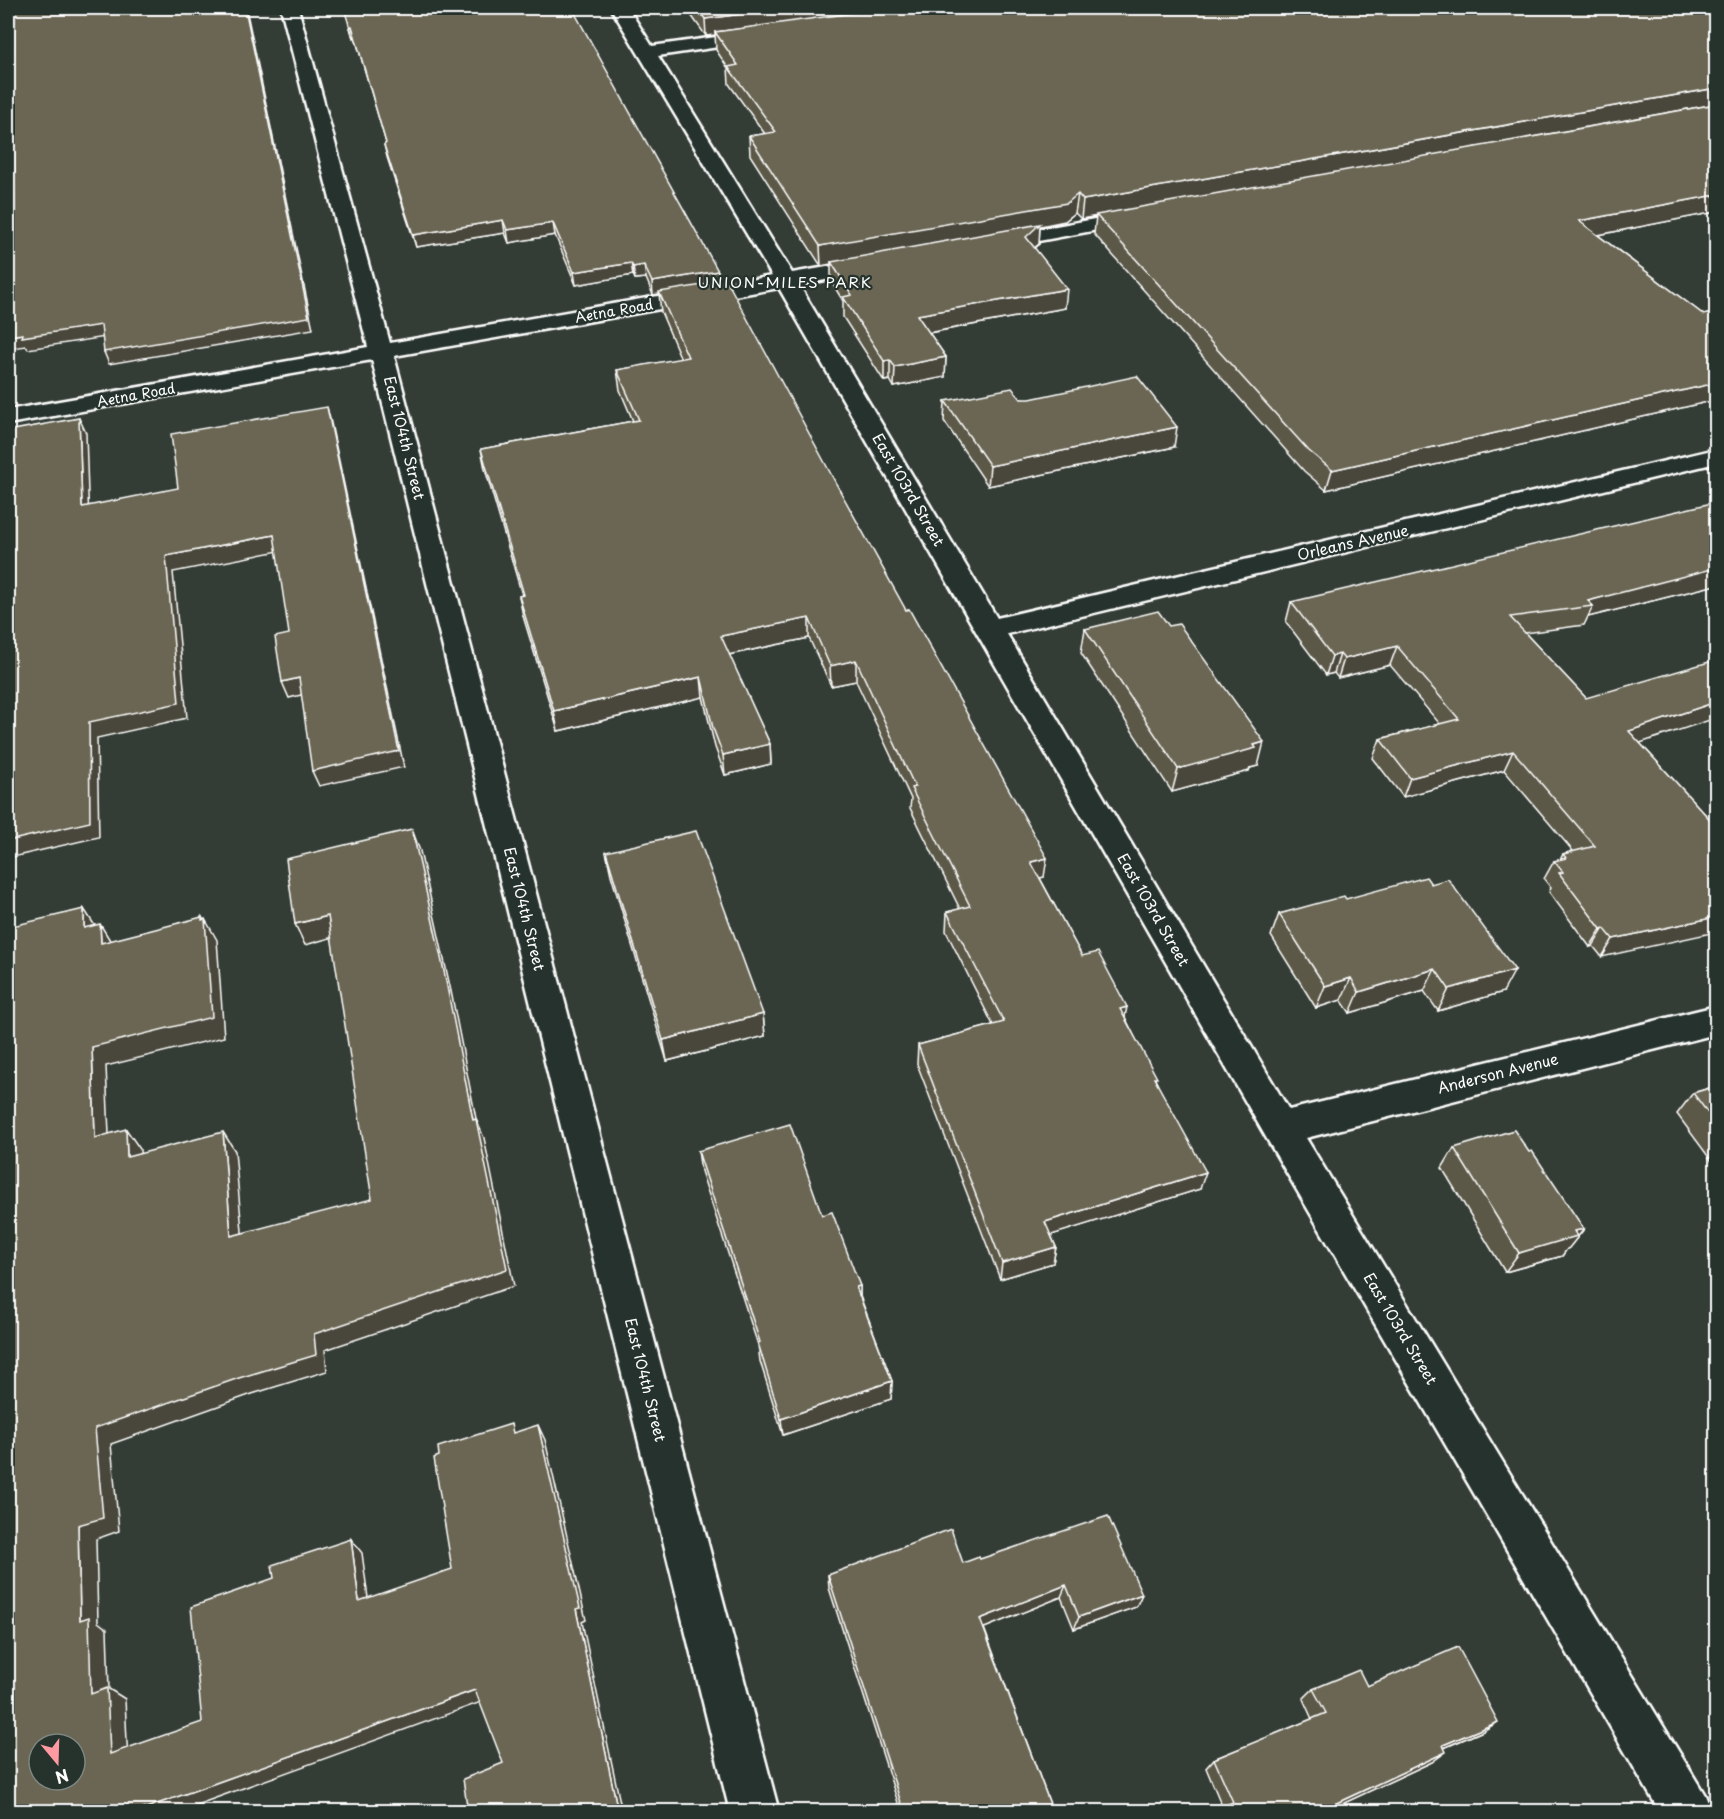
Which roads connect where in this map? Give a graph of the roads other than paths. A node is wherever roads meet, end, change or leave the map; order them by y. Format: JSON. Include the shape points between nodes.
{"nodes":[{"id":1,"x":289,"y":8,"type":"edge"},
{"id":2,"x":621,"y":8,"type":"edge"},
{"id":3,"x":781,"y":33,"type":"edge"},
{"id":4,"x":648,"y":52,"type":"junction"},
{"id":5,"x":1162,"y":213,"type":"edge"},
{"id":6,"x":974,"y":247,"type":"edge"},
{"id":7,"x":891,"y":262,"type":"edge"},
{"id":8,"x":786,"y":281,"type":"junction"},
{"id":9,"x":381,"y":352,"type":"junction"},
{"id":10,"x":8,"y":417,"type":"edge"},
{"id":11,"x":1716,"y":456,"type":"edge"},
{"id":12,"x":989,"y":629,"type":"junction"},
{"id":13,"x":1716,"y":1020,"type":"edge"},
{"id":14,"x":1280,"y":1128,"type":"junction"},
{"id":15,"x":755,"y":1812,"type":"edge"},
{"id":16,"x":1688,"y":1812,"type":"edge"}],
"edges":[{"from":1,"to":9,"type":"street","name":"East 104th Street"},
{"from":2,"to":4,"type":"street","name":"East 103rd Street"},
{"from":3,"to":4,"type":"street"},
{"from":4,"to":8,"type":"street","name":"East 103rd Street"},
{"from":5,"to":6,"type":"street"},
{"from":7,"to":8,"type":"street","name":"Aetna Road"},
{"from":8,"to":9,"type":"street","name":"Aetna Road"},
{"from":8,"to":12,"type":"street","name":"East 103rd Street"},
{"from":9,"to":10,"type":"street","name":"Aetna Road"},
{"from":9,"to":15,"type":"street","name":"East 104th Street"},
{"from":11,"to":12,"type":"street","name":"Orleans Avenue"},
{"from":12,"to":14,"type":"street","name":"East 103rd Street"},
{"from":13,"to":14,"type":"street","name":"Anderson Avenue"},
{"from":14,"to":16,"type":"street","name":"East 103rd Street"}]}
